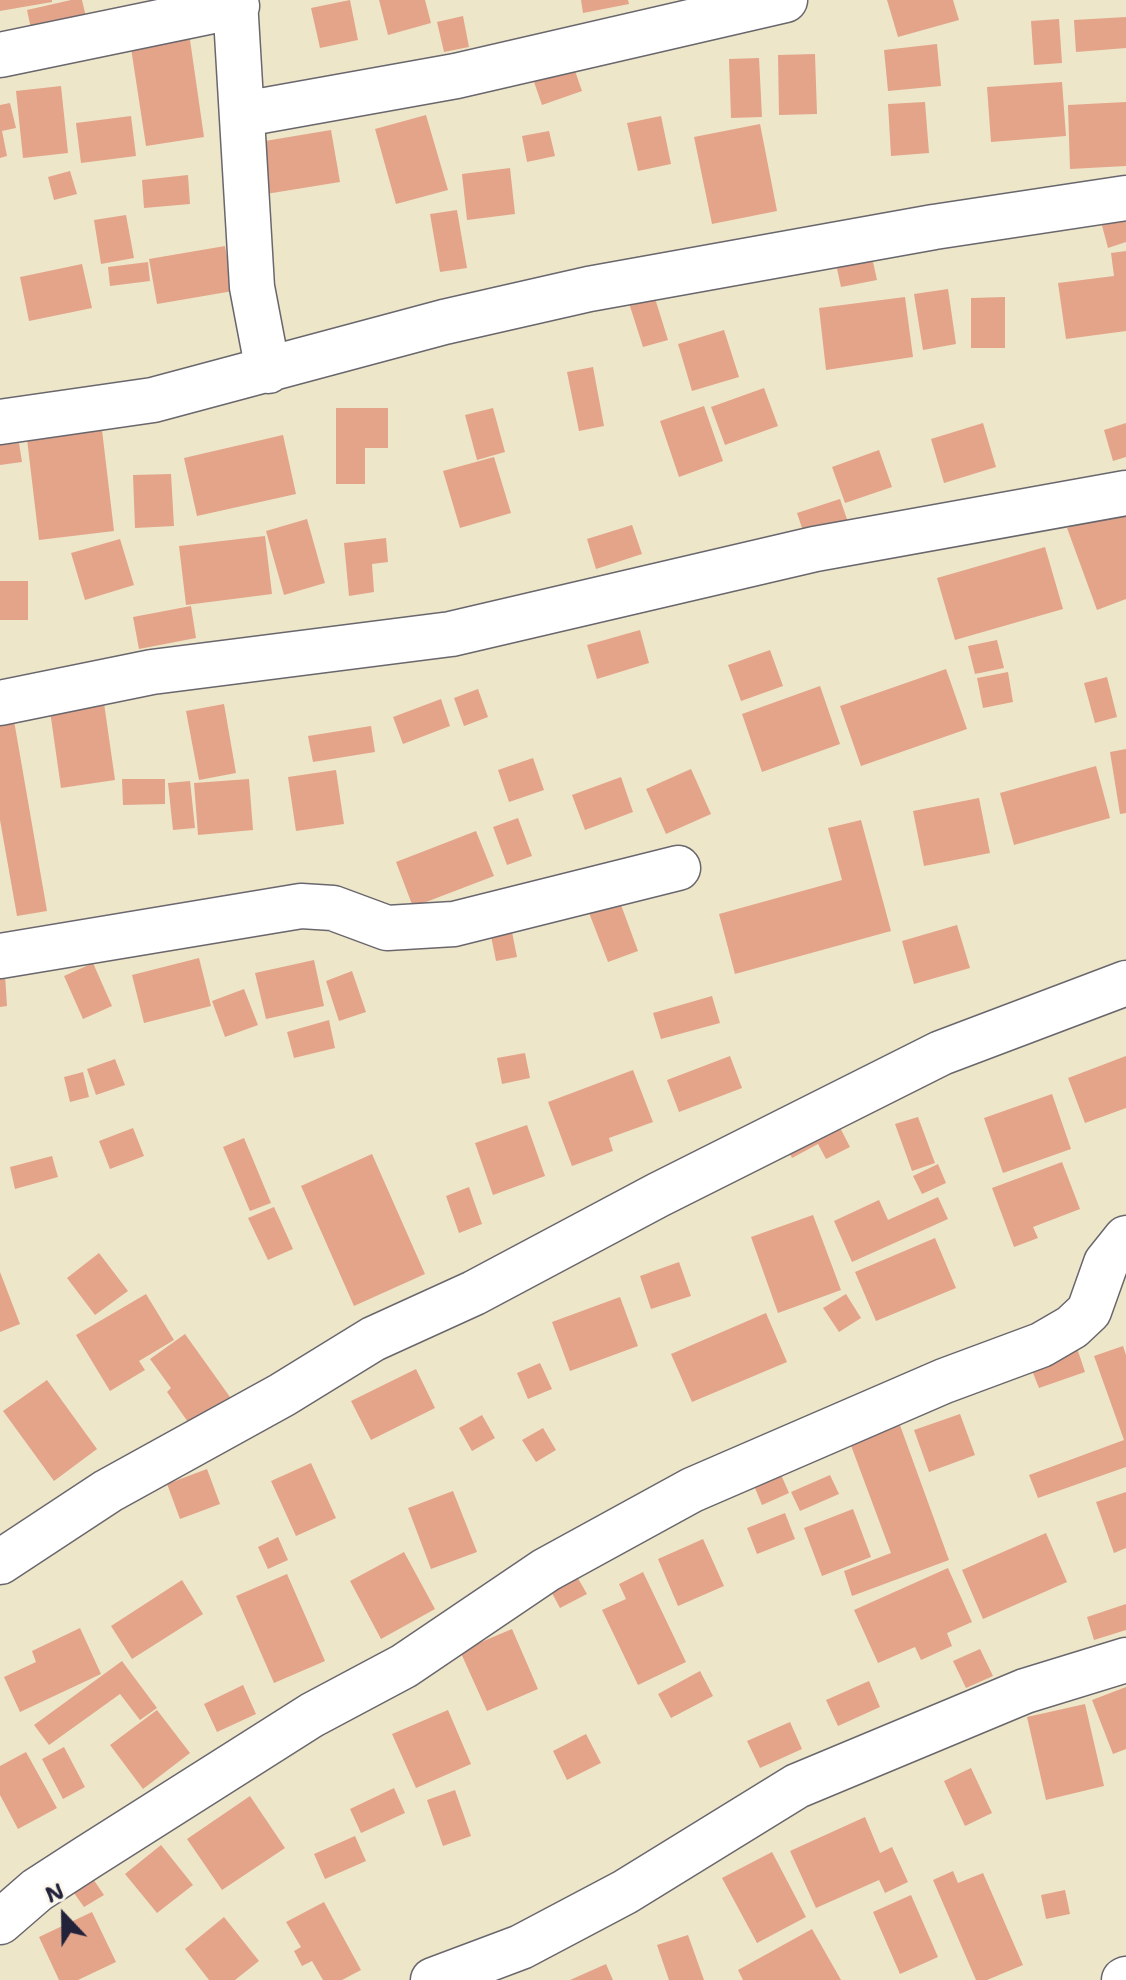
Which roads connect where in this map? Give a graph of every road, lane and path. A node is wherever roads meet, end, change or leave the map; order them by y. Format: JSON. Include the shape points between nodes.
{"nodes":[{"id":1,"x":785,"y":0,"type":"edge"},
{"id":2,"x":236,"y":3,"type":"edge"},
{"id":3,"x":0,"y":55,"type":"edge"},
{"id":4,"x":244,"y":114,"type":"junction"},
{"id":5,"x":1126,"y":198,"type":"edge"},
{"id":6,"x":268,"y":371,"type":"junction"},
{"id":7,"x":0,"y":422,"type":"edge"},
{"id":8,"x":1126,"y":493,"type":"edge"},
{"id":9,"x":0,"y":703,"type":"edge"},
{"id":10,"x":678,"y":868,"type":"dead end"},
{"id":11,"x":0,"y":956,"type":"edge"},
{"id":12,"x":1126,"y":983,"type":"edge"},
{"id":13,"x":1126,"y":1238,"type":"edge"},
{"id":14,"x":0,"y":1562,"type":"edge"},
{"id":15,"x":1126,"y":1660,"type":"edge"},
{"id":16,"x":0,"y":1922,"type":"edge"},
{"id":17,"x":433,"y":1980,"type":"edge"}],
"edges":[{"from":1,"to":4,"type":"street","via":[[456,76]]},
{"from":2,"to":3,"type":"street"},
{"from":2,"to":4,"type":"street"},
{"from":4,"to":6,"type":"street","via":[[252,287]]},
{"from":5,"to":6,"type":"street","via":[[589,289]]},
{"from":6,"to":7,"type":"street","via":[[153,400]]},
{"from":8,"to":9,"type":"street","via":[[815,549],[451,634],[152,672]]},
{"from":10,"to":11,"type":"street","via":[[454,924],[387,928],[333,908],[301,906]]},
{"from":12,"to":14,"type":"street","via":[[941,1053],[474,1293],[373,1339],[108,1491]]},
{"from":13,"to":16,"type":"street","via":[[1106,1263],[1089,1311],[1072,1327],[1041,1345],[931,1386],[692,1490],[560,1562],[404,1666],[312,1715],[88,1857]]},
{"from":15,"to":17,"type":"street","via":[[1025,1691],[797,1786],[612,1899],[521,1947]]}]}
